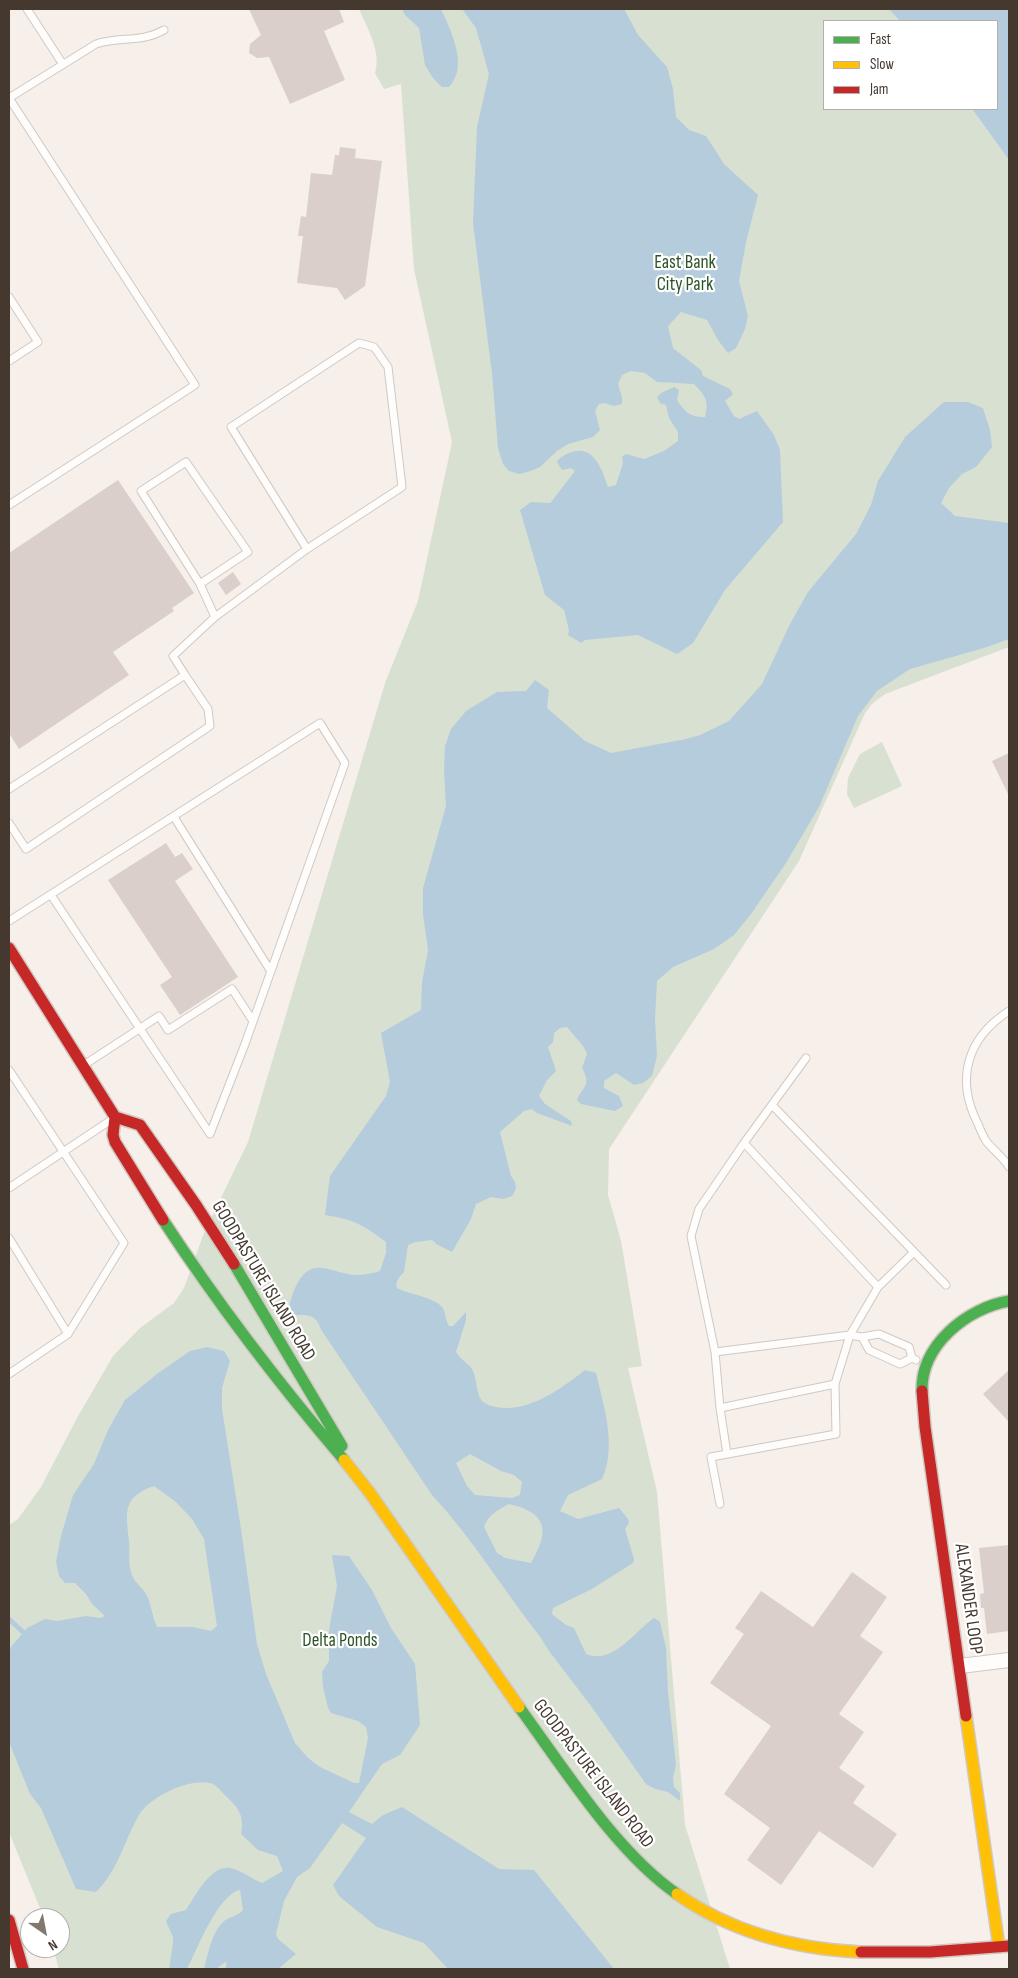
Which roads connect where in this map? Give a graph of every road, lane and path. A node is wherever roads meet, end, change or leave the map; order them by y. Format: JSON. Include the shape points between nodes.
{"nodes":[{"id":1,"x":27,"y":9,"type":"edge"},
{"id":2,"x":164,"y":30,"type":"dead end"},
{"id":3,"x":62,"y":63,"type":"junction"},
{"id":4,"x":9,"y":98,"type":"edge"},
{"id":5,"x":9,"y":297,"type":"edge"},
{"id":6,"x":9,"y":361,"type":"edge"},
{"id":7,"x":9,"y":505,"type":"edge"},
{"id":8,"x":307,"y":549,"type":"junction"},
{"id":9,"x":200,"y":584,"type":"junction"},
{"id":10,"x":215,"y":617,"type":"junction"},
{"id":11,"x":185,"y":675,"type":"junction"},
{"id":12,"x":9,"y":789,"type":"edge"},
{"id":13,"x":174,"y":817,"type":"junction"},
{"id":14,"x":9,"y":823,"type":"edge"},
{"id":15,"x":51,"y":894,"type":"junction"},
{"id":16,"x":9,"y":921,"type":"edge"},
{"id":17,"x":9,"y":948,"type":"edge"},
{"id":18,"x":270,"y":970,"type":"junction"},
{"id":19,"x":1009,"y":1011,"type":"edge"},
{"id":20,"x":253,"y":1021,"type":"junction"},
{"id":21,"x":139,"y":1029,"type":"junction"},
{"id":22,"x":806,"y":1058,"type":"dead end"},
{"id":23,"x":83,"y":1066,"type":"junction"},
{"id":24,"x":9,"y":1070,"type":"edge"},
{"id":25,"x":772,"y":1105,"type":"junction"},
{"id":26,"x":115,"y":1117,"type":"junction"},
{"id":27,"x":744,"y":1143,"type":"junction"},
{"id":28,"x":64,"y":1151,"type":"junction"},
{"id":29,"x":1009,"y":1167,"type":"edge"},
{"id":30,"x":9,"y":1188,"type":"edge"},
{"id":31,"x":9,"y":1238,"type":"edge"},
{"id":32,"x":914,"y":1252,"type":"junction"},
{"id":33,"x":946,"y":1285,"type":"dead end"},
{"id":34,"x":878,"y":1287,"type":"junction"},
{"id":35,"x":1009,"y":1301,"type":"edge"},
{"id":36,"x":68,"y":1334,"type":"junction"},
{"id":37,"x":850,"y":1334,"type":"junction"},
{"id":38,"x":862,"y":1337,"type":"junction"},
{"id":39,"x":715,"y":1352,"type":"junction"},
{"id":40,"x":912,"y":1358,"type":"junction"},
{"id":41,"x":927,"y":1364,"type":"junction"},
{"id":42,"x":9,"y":1374,"type":"edge"},
{"id":43,"x":836,"y":1384,"type":"junction"},
{"id":44,"x":720,"y":1408,"type":"junction"},
{"id":45,"x":727,"y":1454,"type":"junction"},
{"id":46,"x":362,"y":1482,"type":"junction"},
{"id":47,"x":720,"y":1504,"type":"dead end"},
{"id":48,"x":1009,"y":1660,"type":"edge"},
{"id":49,"x":960,"y":1666,"type":"junction"},
{"id":50,"x":9,"y":1920,"type":"edge"},
{"id":51,"x":1004,"y":1946,"type":"edge"},
{"id":52,"x":23,"y":1969,"type":"edge"}],
"edges":[{"from":1,"to":3,"type":"lane"},
{"from":2,"to":3,"type":"lane","via":[[145,38],[96,44]]},
{"from":3,"to":4,"type":"lane"},
{"from":4,"to":7,"type":"lane","via":[[195,384]]},
{"from":5,"to":6,"type":"lane","via":[[38,342]]},
{"from":8,"to":8,"type":"lane","via":[[231,427],[359,343],[374,347],[388,367],[402,487]]},
{"from":8,"to":10,"type":"lane"},
{"from":9,"to":9,"type":"lane","via":[[141,490],[186,462],[248,552]]},
{"from":9,"to":10,"type":"lane"},
{"from":10,"to":11,"type":"lane","via":[[173,656]]},
{"from":11,"to":12,"type":"lane"},
{"from":11,"to":14,"type":"lane","via":[[208,709],[210,726],[26,849]]},
{"from":13,"to":15,"type":"lane"},
{"from":13,"to":18,"type":"lane"},
{"from":13,"to":18,"type":"lane","via":[[320,723],[345,763]]},
{"from":15,"to":16,"type":"lane"},
{"from":15,"to":21,"type":"lane"},
{"from":17,"to":23,"type":"main road"},
{"from":18,"to":20,"type":"lane"},
{"from":19,"to":29,"type":"lane","via":[[980,1037],[967,1066],[965,1084],[973,1115],[986,1141]]},
{"from":20,"to":21,"type":"lane","via":[[232,989],[168,1030],[159,1016]]},
{"from":20,"to":21,"type":"lane","via":[[210,1134]]},
{"from":21,"to":23,"type":"lane"},
{"from":22,"to":25,"type":"lane"},
{"from":23,"to":26,"type":"main road"},
{"from":24,"to":28,"type":"lane"},
{"from":25,"to":27,"type":"lane"},
{"from":25,"to":32,"type":"lane"},
{"from":26,"to":28,"type":"lane"},
{"from":26,"to":46,"type":"main road","name":"GOODPASTURE ISLAND ROAD","via":[[113,1138],[172,1235],[225,1312]]},
{"from":26,"to":46,"type":"main road","name":"GOODPASTURE ISLAND ROAD","via":[[140,1125],[196,1205],[321,1408]]},
{"from":27,"to":34,"type":"lane"},
{"from":27,"to":39,"type":"lane","via":[[698,1209],[691,1236]]},
{"from":28,"to":30,"type":"lane"},
{"from":28,"to":36,"type":"lane","via":[[124,1243]]},
{"from":31,"to":36,"type":"lane"},
{"from":32,"to":33,"type":"lane"},
{"from":32,"to":34,"type":"lane"},
{"from":34,"to":37,"type":"lane"},
{"from":35,"to":41,"type":"main road","name":"ALEXANDER LOOP","via":[[998,1302],[963,1318],[950,1330]]},
{"from":36,"to":42,"type":"lane"},
{"from":37,"to":38,"type":"lane"},
{"from":37,"to":39,"type":"lane"},
{"from":37,"to":43,"type":"lane"},
{"from":38,"to":40,"type":"lane","via":[[879,1334],[909,1347]]},
{"from":38,"to":40,"type":"lane","via":[[869,1350],[900,1364]]},
{"from":39,"to":44,"type":"lane"},
{"from":40,"to":41,"type":"lane"},
{"from":41,"to":49,"type":"main road","name":"ALEXANDER LOOP","via":[[922,1377],[925,1427]]},
{"from":43,"to":44,"type":"lane"},
{"from":43,"to":45,"type":"lane","via":[[836,1434]]},
{"from":44,"to":45,"type":"lane"},
{"from":45,"to":47,"type":"lane","via":[[712,1457]]},
{"from":46,"to":51,"type":"main road","name":"GOODPASTURE ISLAND ROAD","via":[[596,1812],[634,1856],[693,1906],[742,1930],[829,1950],[916,1952]]},
{"from":48,"to":49,"type":"street"},
{"from":49,"to":51,"type":"main road","name":"ALEXANDER LOOP"},
{"from":50,"to":52,"type":"main road"}]}
